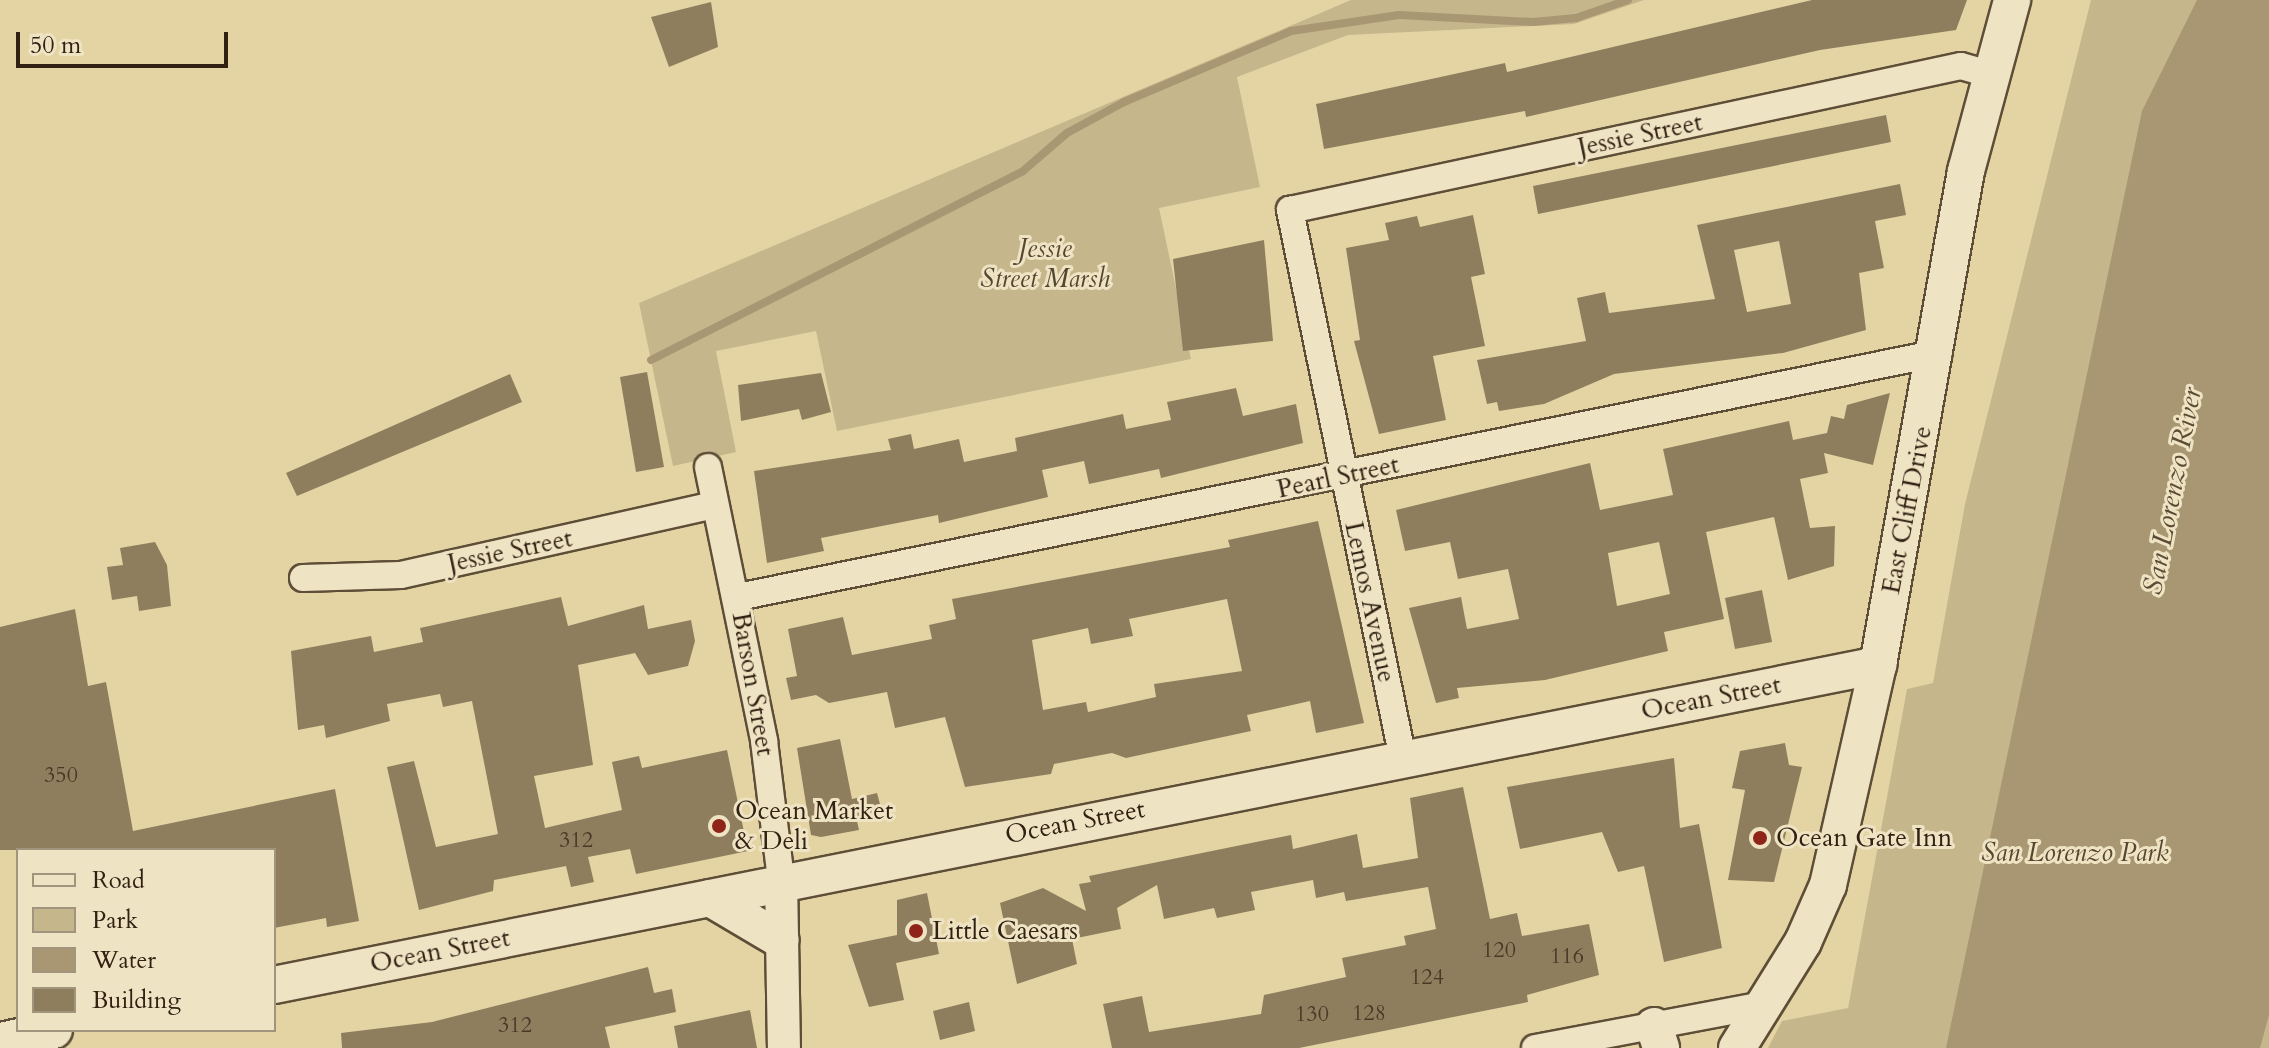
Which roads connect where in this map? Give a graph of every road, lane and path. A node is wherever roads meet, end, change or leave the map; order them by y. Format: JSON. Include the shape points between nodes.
{"nodes":[{"id":1,"x":2012,"y":0,"type":"edge"},
{"id":2,"x":1989,"y":74,"type":"junction"},
{"id":3,"x":1290,"y":210,"type":"joint"},
{"id":4,"x":1938,"y":353,"type":"junction"},
{"id":5,"x":708,"y":467,"type":"dead end"},
{"id":6,"x":1343,"y":476,"type":"junction"},
{"id":7,"x":715,"y":505,"type":"junction"},
{"id":8,"x":303,"y":578,"type":"dead end"},
{"id":9,"x":738,"y":597,"type":"junction"},
{"id":10,"x":1878,"y":665,"type":"junction"},
{"id":11,"x":1403,"y":759,"type":"junction"},
{"id":12,"x":781,"y":879,"type":"junction"},
{"id":13,"x":710,"y":898,"type":"junction"},
{"id":14,"x":781,"y":940,"type":"junction"},
{"id":15,"x":276,"y":985,"type":"edge"},
{"id":16,"x":1762,"y":1005,"type":"junction"},
{"id":17,"x":44,"y":1032,"type":"edge"},
{"id":18,"x":1658,"y":1037,"type":"edge"},
{"id":19,"x":0,"y":1041,"type":"edge"},
{"id":20,"x":784,"y":1048,"type":"edge"},
{"id":21,"x":1535,"y":1048,"type":"edge"},
{"id":22,"x":1737,"y":1048,"type":"edge"}],
"edges":[{"from":1,"to":2,"type":"main road","name":"East Cliff Drive"},
{"from":2,"to":3,"type":"street","name":"Jessie Street","via":[[1961,66]]},
{"from":2,"to":4,"type":"main road","name":"East Cliff Drive"},
{"from":3,"to":6,"type":"street","name":"Lemos Avenue"},
{"from":4,"to":6,"type":"street","name":"Pearl Street"},
{"from":4,"to":10,"type":"main road","name":"East Cliff Drive"},
{"from":5,"to":7,"type":"street","name":"Barson Street"},
{"from":6,"to":9,"type":"street","name":"Pearl Street"},
{"from":6,"to":11,"type":"street","name":"Lemos Avenue"},
{"from":7,"to":8,"type":"street","name":"Jessie Street","via":[[401,575]]},
{"from":7,"to":9,"type":"street","name":"Barson Street"},
{"from":9,"to":12,"type":"street","name":"Barson Street"},
{"from":10,"to":11,"type":"main road","name":"Ocean Street"},
{"from":10,"to":16,"type":"main road","name":"East Cliff Drive","via":[[1828,885]]},
{"from":11,"to":12,"type":"main road","name":"Ocean Street"},
{"from":12,"to":13,"type":"main road","name":"Ocean Street"},
{"from":12,"to":14,"type":"street","name":"Barson Street"},
{"from":13,"to":14,"type":"main road"},
{"from":13,"to":15,"type":"main road","name":"Ocean Street"},
{"from":14,"to":20,"type":"street","name":"Barson Street"},
{"from":16,"to":18,"type":"street"},
{"from":16,"to":22,"type":"main road","name":"East Cliff Drive"},
{"from":17,"to":19,"type":"main road"},
{"from":18,"to":21,"type":"street"}]}
